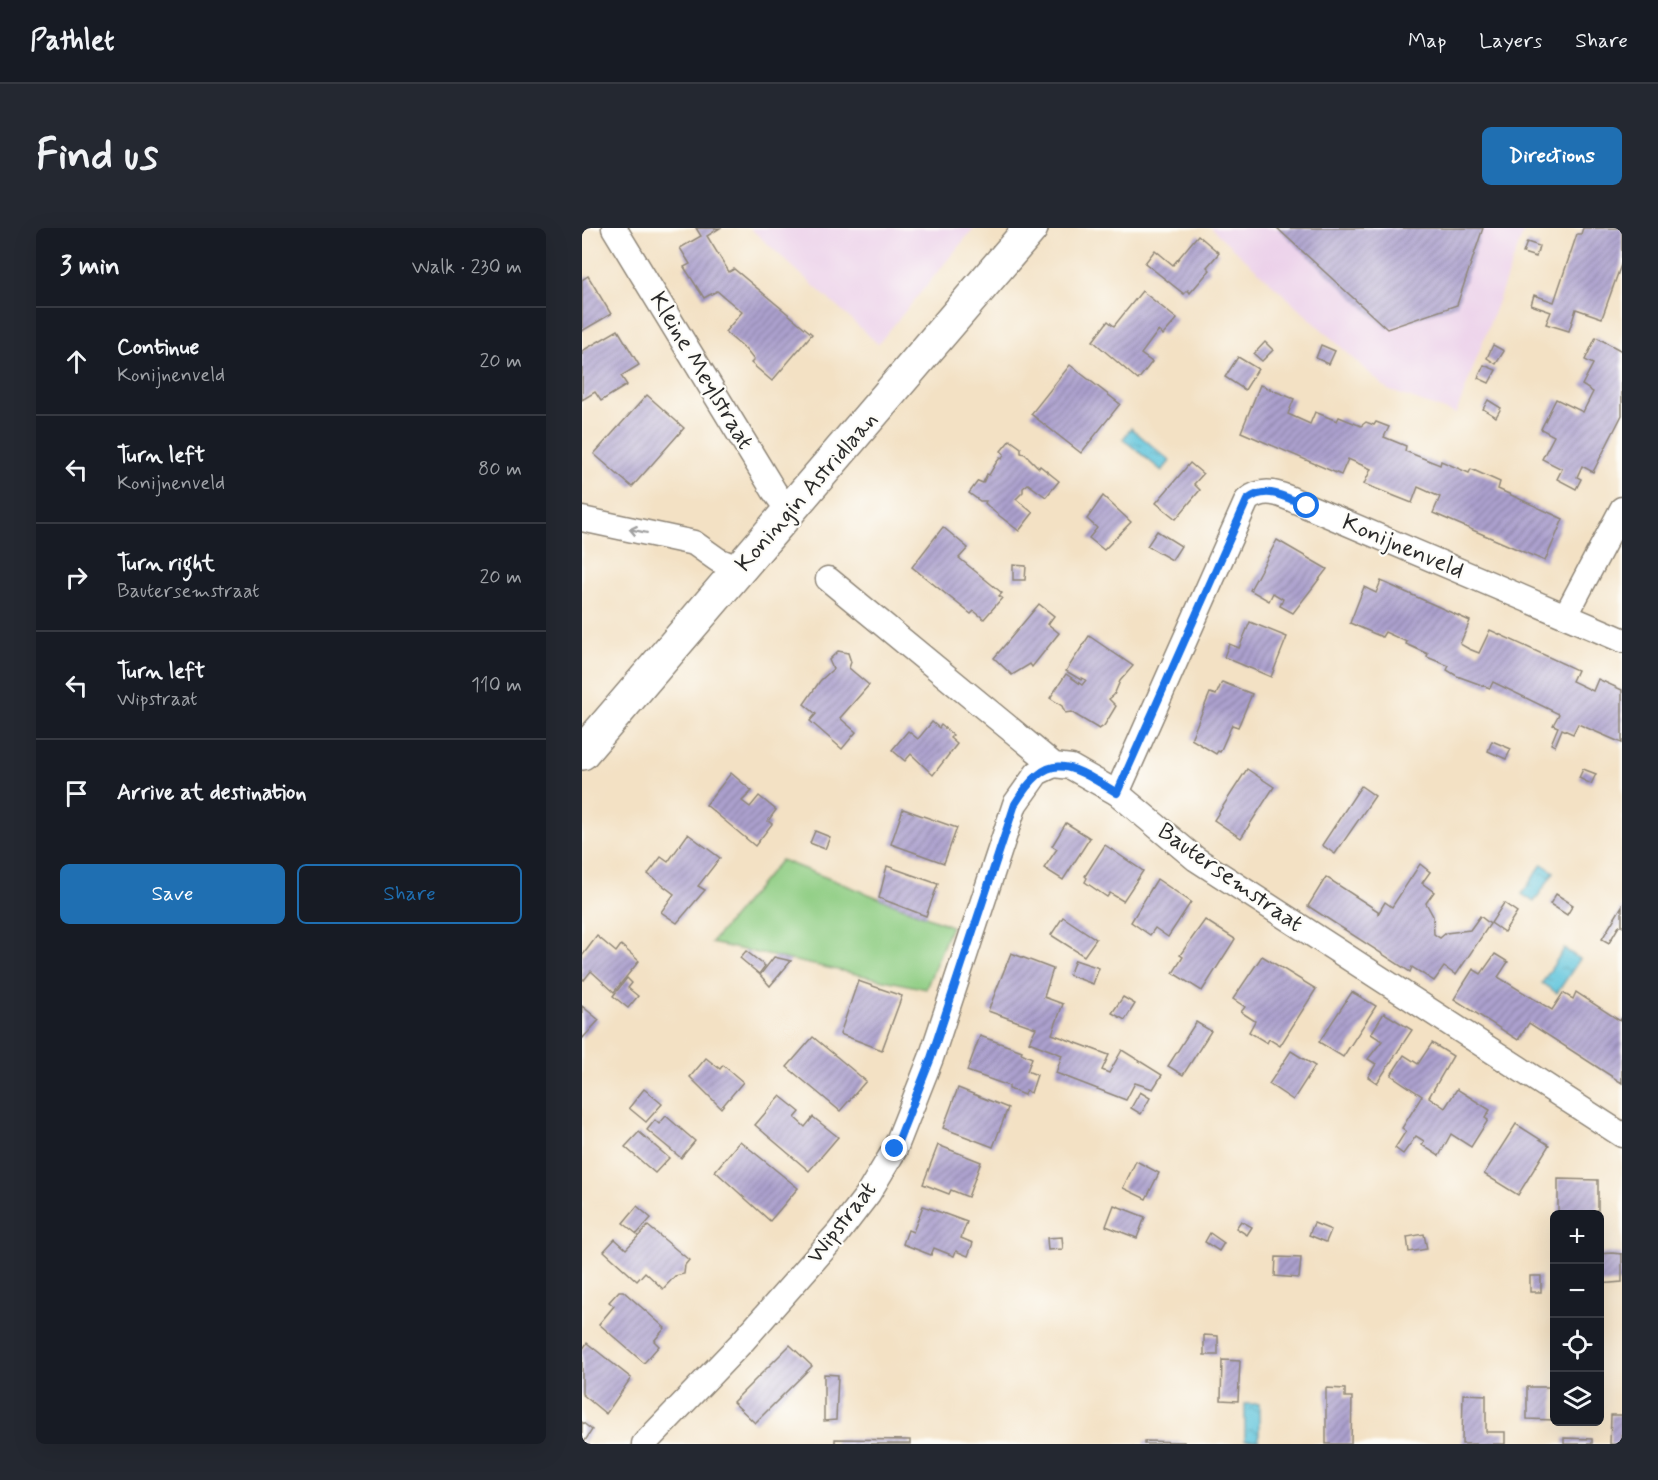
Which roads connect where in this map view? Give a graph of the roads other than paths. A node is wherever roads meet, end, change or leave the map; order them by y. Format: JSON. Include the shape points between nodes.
{"nodes":[{"id":1,"x":614,"y":228,"type":"edge"},
{"id":2,"x":1030,"y":228,"type":"edge"},
{"id":3,"x":1622,"y":509,"type":"edge"},
{"id":4,"x":790,"y":513,"type":"junction"},
{"id":5,"x":582,"y":519,"type":"edge"},
{"id":6,"x":740,"y":570,"type":"junction"},
{"id":7,"x":828,"y":579,"type":"dead end"},
{"id":8,"x":1566,"y":615,"type":"junction"},
{"id":9,"x":1622,"y":640,"type":"edge"},
{"id":10,"x":582,"y":753,"type":"edge"},
{"id":11,"x":1054,"y":765,"type":"junction"},
{"id":12,"x":1117,"y":793,"type":"junction"},
{"id":13,"x":1622,"y":1135,"type":"edge"},
{"id":14,"x":644,"y":1444,"type":"edge"}],
"edges":[{"from":1,"to":4,"type":"street","name":"Kleine Meylstraat"},
{"from":2,"to":4,"type":"main road","name":"Koningin Astridlaan"},
{"from":3,"to":8,"type":"street"},
{"from":4,"to":6,"type":"main road","name":"Koningin Astridlaan"},
{"from":6,"to":5,"type":"street","one_way":true,"via":[[694,543]]},
{"from":6,"to":10,"type":"main road","name":"Koningin Astridlaan"},
{"from":7,"to":11,"type":"street","name":"Bautersemstraat"},
{"from":8,"to":9,"type":"street","name":"Konijnenveld"},
{"from":8,"to":12,"type":"street","name":"Konijnenveld","via":[[1269,491],[1256,493],[1247,500]]},
{"from":11,"to":12,"type":"street","name":"Bautersemstraat","via":[[1071,767]]},
{"from":11,"to":14,"type":"street","name":"Wipstraat","via":[[1037,773],[1015,804],[931,1058],[895,1149],[868,1194],[743,1341]]},
{"from":12,"to":13,"type":"street","name":"Bautersemstraat","via":[[1196,859]]}]}
